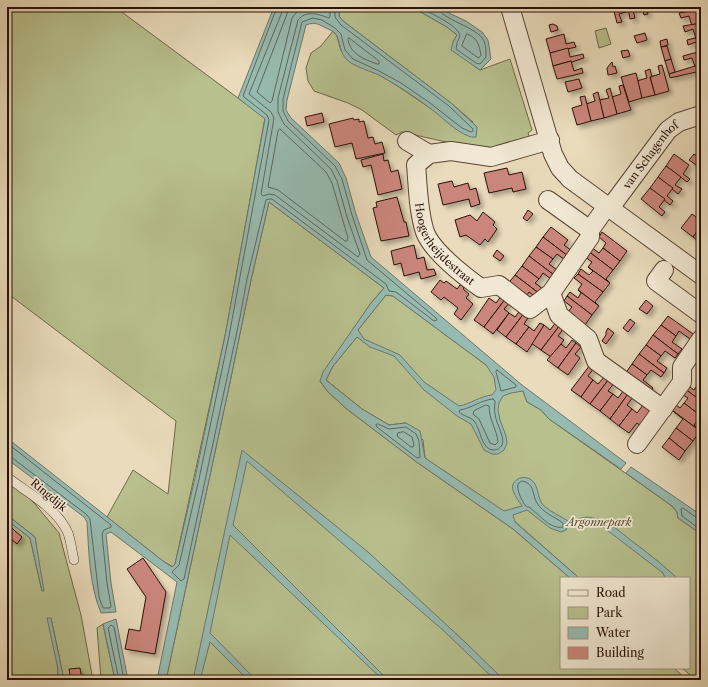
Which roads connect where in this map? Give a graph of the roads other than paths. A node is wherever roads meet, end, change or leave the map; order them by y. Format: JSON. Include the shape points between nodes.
{"nodes":[{"id":1,"x":510,"y":7,"type":"edge"},
{"id":2,"x":701,"y":115,"type":"edge"},
{"id":3,"x":550,"y":140,"type":"junction"},
{"id":4,"x":407,"y":141,"type":"dead end"},
{"id":5,"x":429,"y":154,"type":"junction"},
{"id":6,"x":548,"y":200,"type":"dead end"},
{"id":7,"x":609,"y":207,"type":"junction"},
{"id":8,"x":590,"y":230,"type":"junction"},
{"id":9,"x":664,"y":270,"type":"dead end"},
{"id":10,"x":701,"y":275,"type":"edge"},
{"id":11,"x":551,"y":294,"type":"junction"},
{"id":12,"x":701,"y":314,"type":"edge"},
{"id":13,"x":701,"y":339,"type":"edge"},
{"id":14,"x":663,"y":409,"type":"junction"},
{"id":15,"x":637,"y":444,"type":"dead end"},
{"id":16,"x":7,"y":477,"type":"edge"},
{"id":17,"x":74,"y":560,"type":"dead end"}],
"edges":[{"from":1,"to":3,"type":"street"},
{"from":2,"to":7,"type":"street","name":"van Schagenhof","via":[[679,122],[668,130]]},
{"from":3,"to":5,"type":"street","via":[[491,157],[451,151]]},
{"from":3,"to":7,"type":"street","via":[[560,168]]},
{"from":4,"to":5,"type":"street"},
{"from":5,"to":11,"type":"street","name":"Hoogerheijdestraat","via":[[416,165],[420,205],[426,233],[440,254],[481,288],[499,285],[530,309]]},
{"from":6,"to":8,"type":"street"},
{"from":7,"to":8,"type":"street","name":"Hoogerheijdestraat"},
{"from":7,"to":10,"type":"street"},
{"from":8,"to":11,"type":"street","name":"Hoogerheijdestraat","via":[[590,237]]},
{"from":9,"to":12,"type":"street","via":[[656,281]]},
{"from":11,"to":14,"type":"street","via":[[559,315],[588,339],[596,361]]},
{"from":13,"to":14,"type":"street","via":[[682,367],[682,382]]},
{"from":14,"to":15,"type":"street"},
{"from":16,"to":17,"type":"lane","name":"Ringdijk","via":[[60,518],[68,534]]}]}
